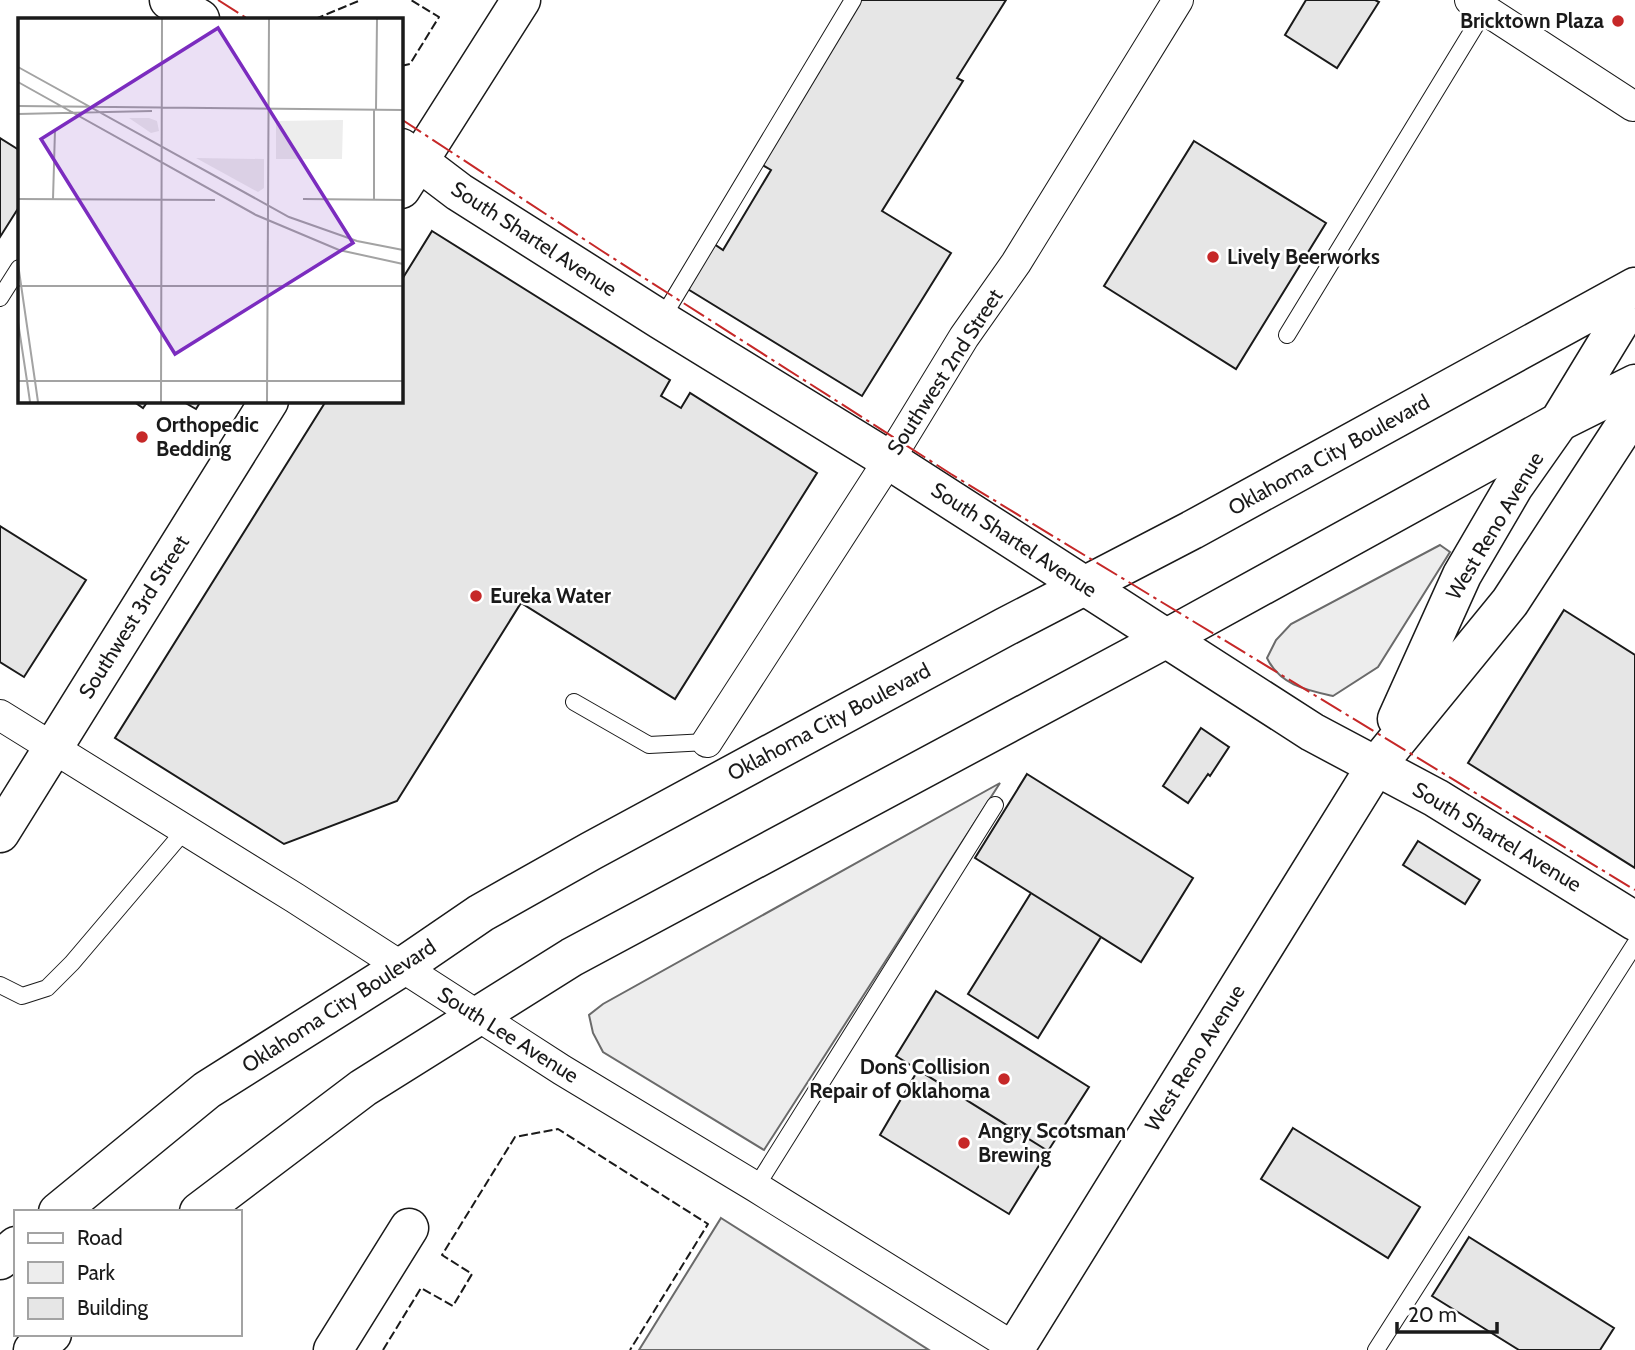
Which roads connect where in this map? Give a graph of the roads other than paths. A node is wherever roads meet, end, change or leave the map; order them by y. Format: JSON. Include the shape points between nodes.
{"nodes":[{"id":1,"x":521,"y":0,"type":"edge"},
{"id":2,"x":853,"y":0,"type":"edge"},
{"id":3,"x":1178,"y":0,"type":"edge"},
{"id":4,"x":1478,"y":5,"type":"edge"},
{"id":5,"x":1633,"y":106,"type":"dead end"},
{"id":6,"x":407,"y":166,"type":"edge"},
{"id":7,"x":18,"y":270,"type":"edge"},
{"id":8,"x":1635,"y":287,"type":"edge"},
{"id":9,"x":1635,"y":297,"type":"edge"},
{"id":10,"x":0,"y":298,"type":"edge"},
{"id":11,"x":661,"y":320,"type":"junction"},
{"id":12,"x":1287,"y":335,"type":"dead end"},
{"id":13,"x":1635,"y":384,"type":"edge"},
{"id":14,"x":268,"y":402,"type":"edge"},
{"id":15,"x":1635,"y":410,"type":"edge"},
{"id":16,"x":1559,"y":422,"type":"junction"},
{"id":17,"x":889,"y":460,"type":"junction"},
{"id":18,"x":1085,"y":586,"type":"junction"},
{"id":19,"x":1167,"y":638,"type":"junction"},
{"id":20,"x":574,"y":702,"type":"dead end"},
{"id":21,"x":0,"y":715,"type":"edge"},
{"id":22,"x":707,"y":742,"type":"joint"},
{"id":23,"x":52,"y":747,"type":"junction"},
{"id":24,"x":1376,"y":766,"type":"junction"},
{"id":25,"x":995,"y":805,"type":"dead end"},
{"id":26,"x":185,"y":830,"type":"junction"},
{"id":27,"x":0,"y":833,"type":"edge"},
{"id":28,"x":1635,"y":921,"type":"edge"},
{"id":29,"x":1635,"y":944,"type":"edge"},
{"id":30,"x":402,"y":967,"type":"junction"},
{"id":31,"x":0,"y":985,"type":"edge"},
{"id":32,"x":478,"y":1016,"type":"junction"},
{"id":33,"x":756,"y":1187,"type":"junction"},
{"id":34,"x":60,"y":1210,"type":"edge"},
{"id":35,"x":202,"y":1210,"type":"edge"},
{"id":36,"x":409,"y":1228,"type":"dead end"},
{"id":37,"x":14,"y":1248,"type":"edge"},
{"id":38,"x":0,"y":1260,"type":"edge"},
{"id":39,"x":50,"y":1336,"type":"edge"},
{"id":40,"x":1016,"y":1349,"type":"edge"},
{"id":41,"x":33,"y":1350,"type":"edge"},
{"id":42,"x":333,"y":1350,"type":"edge"},
{"id":43,"x":1376,"y":1350,"type":"edge"}],
"edges":[{"from":1,"to":6,"type":"main road"},
{"from":2,"to":11,"type":"lane"},
{"from":3,"to":17,"type":"street","name":"Southwest 2nd Street"},
{"from":4,"to":5,"type":"street"},
{"from":4,"to":12,"type":"lane"},
{"from":6,"to":11,"type":"main road","name":"South Shartel Avenue","via":[[459,192]]},
{"from":7,"to":10,"type":"lane"},
{"from":8,"to":18,"type":"main road","name":"Oklahoma City Boulevard"},
{"from":9,"to":16,"type":"main road","name":"West Reno Avenue"},
{"from":11,"to":17,"type":"main road","name":"South Shartel Avenue"},
{"from":13,"to":16,"type":"main road"},
{"from":14,"to":23,"type":"main road","name":"Southwest 3rd Street"},
{"from":15,"to":24,"type":"main road","name":"West Reno Avenue","via":[[1510,602]]},
{"from":16,"to":19,"type":"main road"},
{"from":16,"to":24,"type":"main road","name":"West Reno Avenue","via":[[1514,486],[1462,575]]},
{"from":17,"to":18,"type":"main road","name":"South Shartel Avenue"},
{"from":17,"to":22,"type":"street","name":"Southwest 2nd Street"},
{"from":18,"to":19,"type":"main road","name":"South Shartel Avenue"},
{"from":18,"to":30,"type":"main road","name":"Oklahoma City Boulevard","via":[[591,851],[481,914]]},
{"from":19,"to":24,"type":"main road","name":"South Shartel Avenue","via":[[1312,732]]},
{"from":19,"to":32,"type":"main road","via":[[572,957]]},
{"from":20,"to":22,"type":"lane","via":[[649,745]]},
{"from":21,"to":23,"type":"street","name":"South Lee Avenue"},
{"from":23,"to":26,"type":"street","name":"South Lee Avenue"},
{"from":23,"to":27,"type":"main road","name":"Southwest 3rd Street"},
{"from":24,"to":28,"type":"main road","name":"South Shartel Avenue"},
{"from":24,"to":40,"type":"main road","name":"West Reno Avenue"},
{"from":25,"to":33,"type":"lane"},
{"from":26,"to":30,"type":"street","name":"South Lee Avenue"},
{"from":26,"to":31,"type":"lane","via":[[47,988],[22,996]]},
{"from":29,"to":43,"type":"lane"},
{"from":30,"to":32,"type":"street","name":"South Lee Avenue"},
{"from":30,"to":34,"type":"main road","name":"Oklahoma City Boulevard","via":[[207,1090]]},
{"from":32,"to":33,"type":"street","name":"South Lee Avenue"},
{"from":32,"to":35,"type":"main road","via":[[363,1088]]},
{"from":33,"to":40,"type":"street","name":"South Lee Avenue"},
{"from":36,"to":42,"type":"main road"},
{"from":37,"to":38,"type":"main road"},
{"from":39,"to":41,"type":"main road"}]}
